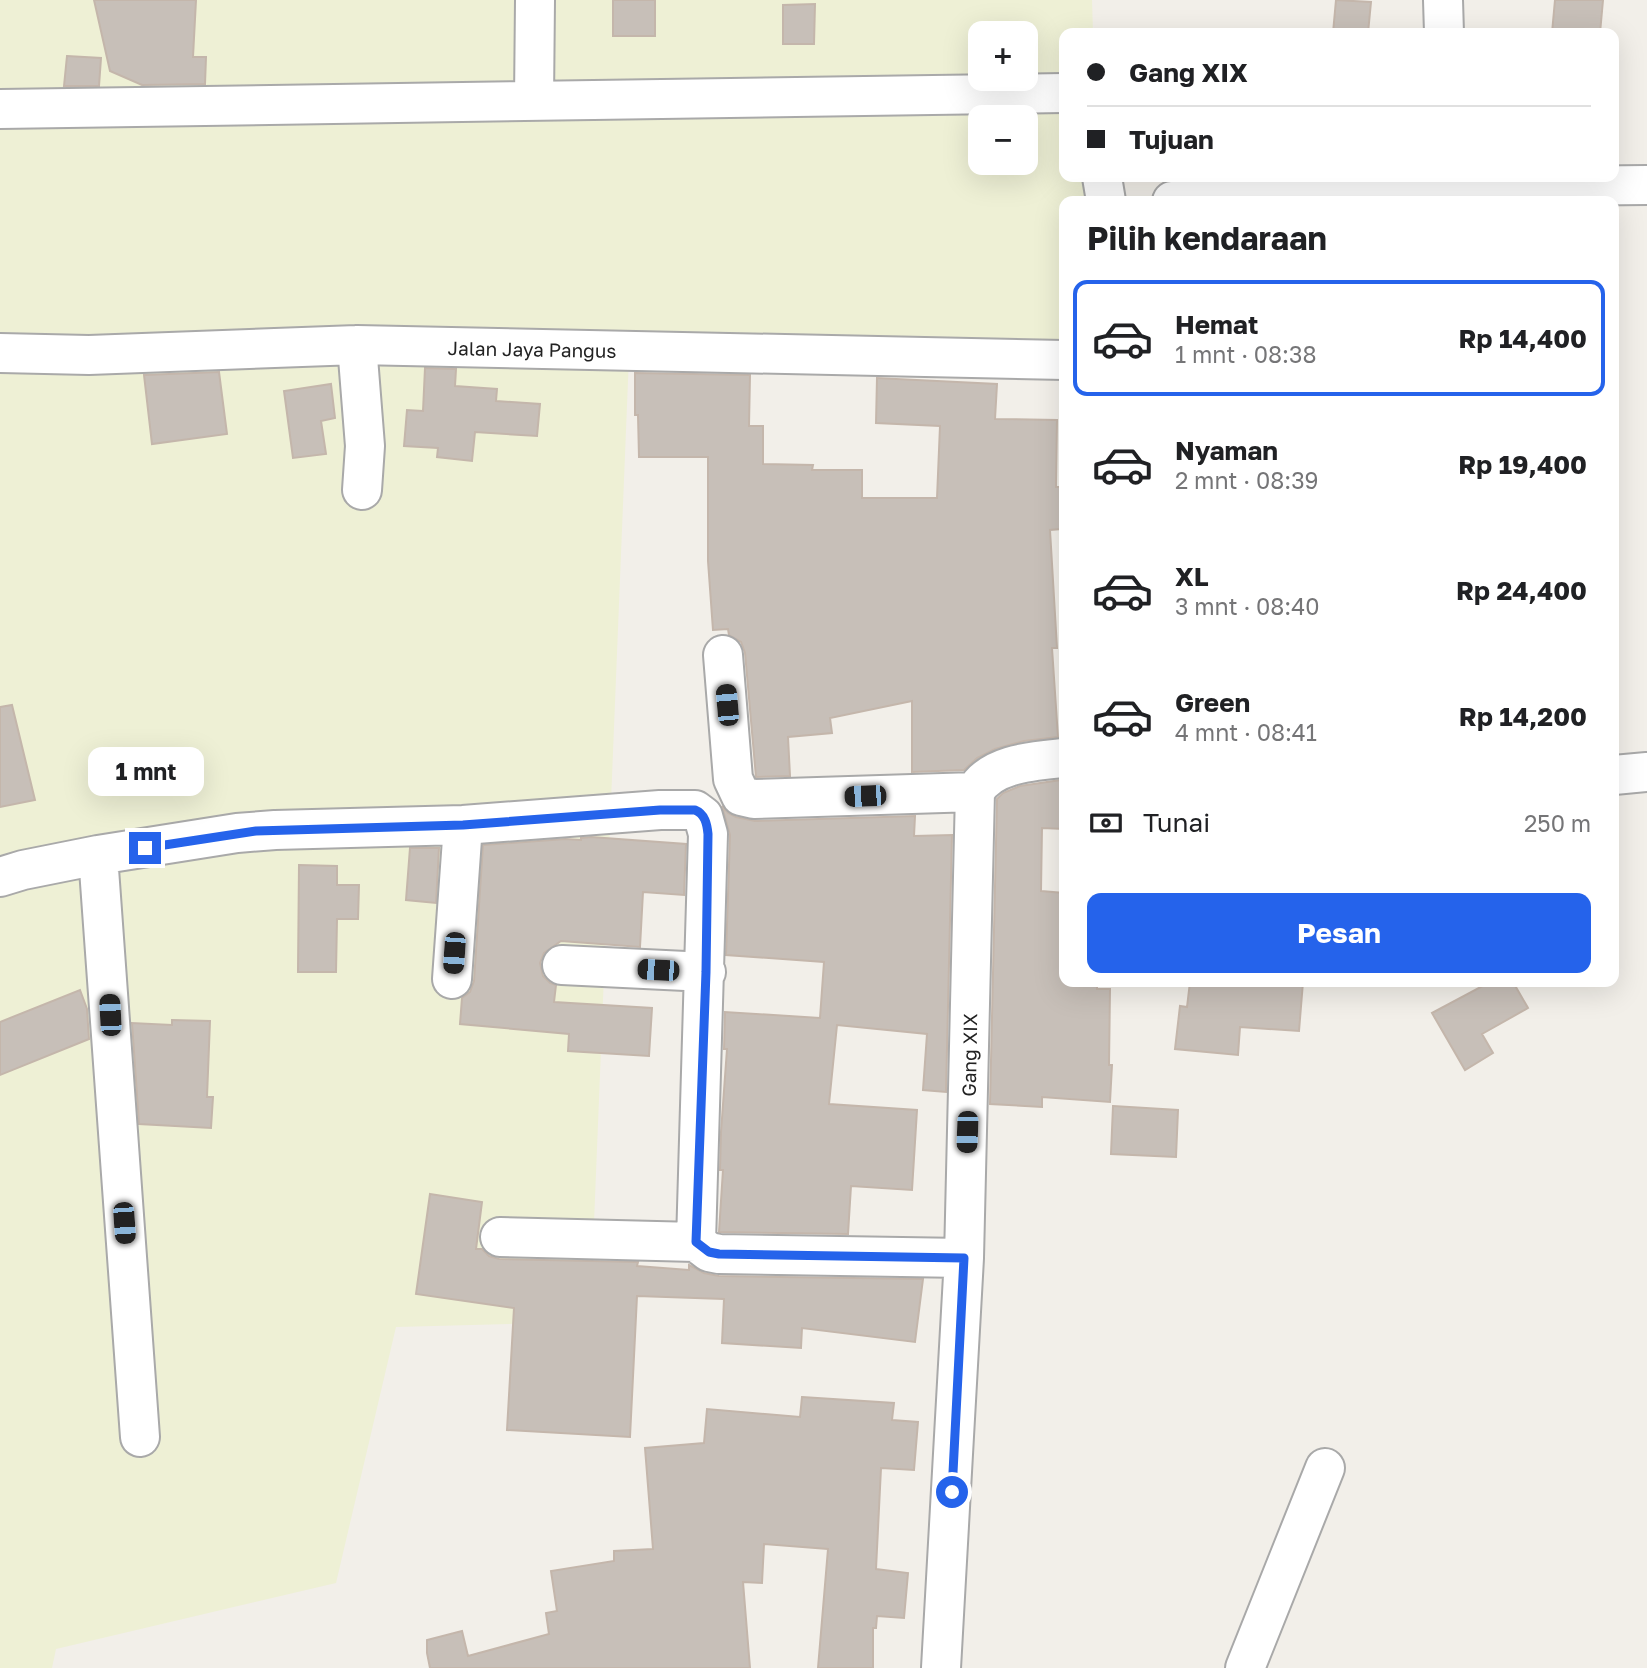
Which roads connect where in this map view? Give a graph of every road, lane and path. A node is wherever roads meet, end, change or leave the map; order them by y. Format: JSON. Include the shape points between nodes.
{"nodes":[{"id":1,"x":535,"y":0,"type":"edge"},
{"id":2,"x":1443,"y":0,"type":"edge"},
{"id":3,"x":1444,"y":28,"type":"edge"},
{"id":4,"x":1059,"y":93,"type":"edge"},
{"id":5,"x":534,"y":100,"type":"junction"},
{"id":6,"x":0,"y":108,"type":"edge"},
{"id":7,"x":1446,"y":182,"type":"edge"},
{"id":8,"x":1647,"y":185,"type":"edge"},
{"id":9,"x":1244,"y":196,"type":"edge"},
{"id":10,"x":357,"y":345,"type":"junction"},
{"id":11,"x":0,"y":354,"type":"edge"},
{"id":12,"x":1059,"y":360,"type":"edge"},
{"id":13,"x":362,"y":491,"type":"dead end"},
{"id":14,"x":723,"y":655,"type":"dead end"},
{"id":15,"x":1059,"y":759,"type":"edge"},
{"id":16,"x":1647,"y":772,"type":"edge"},
{"id":17,"x":1619,"y":775,"type":"edge"},
{"id":18,"x":975,"y":792,"type":"junction"},
{"id":19,"x":463,"y":825,"type":"junction"},
{"id":20,"x":99,"y":855,"type":"junction"},
{"id":21,"x":0,"y":877,"type":"edge"},
{"id":22,"x":562,"y":965,"type":"dead end"},
{"id":23,"x":706,"y":972,"type":"junction"},
{"id":24,"x":452,"y":979,"type":"dead end"},
{"id":25,"x":500,"y":1237,"type":"dead end"},
{"id":26,"x":696,"y":1242,"type":"junction"},
{"id":27,"x":964,"y":1258,"type":"junction"},
{"id":28,"x":140,"y":1437,"type":"dead end"},
{"id":29,"x":1325,"y":1468,"type":"dead end"},
{"id":30,"x":942,"y":1668,"type":"edge"},
{"id":31,"x":1245,"y":1668,"type":"edge"}],
"edges":[{"from":1,"to":5,"type":"street"},
{"from":2,"to":3,"type":"street"},
{"from":4,"to":5,"type":"street"},
{"from":5,"to":6,"type":"street"},
{"from":7,"to":8,"type":"street"},
{"from":7,"to":9,"type":"street"},
{"from":10,"to":11,"type":"street","name":"Jalan Jaya Pangus"},
{"from":10,"to":12,"type":"street","name":"Jalan Jaya Pangus"},
{"from":10,"to":13,"type":"street","via":[[365,446]]},
{"from":14,"to":18,"type":"street","via":[[733,779],[741,796]]},
{"from":15,"to":18,"type":"street","via":[[989,775]]},
{"from":16,"to":17,"type":"street"},
{"from":18,"to":27,"type":"street","name":"Gang XIX"},
{"from":19,"to":20,"type":"street","via":[[237,833]]},
{"from":19,"to":23,"type":"street","via":[[660,810],[700,812],[708,834]]},
{"from":19,"to":24,"type":"street"},
{"from":20,"to":21,"type":"street"},
{"from":20,"to":28,"type":"street"},
{"from":22,"to":23,"type":"street"},
{"from":23,"to":26,"type":"street"},
{"from":25,"to":26,"type":"street"},
{"from":26,"to":27,"type":"street","via":[[719,1254]]},
{"from":27,"to":30,"type":"street","name":"Gang XIX"},
{"from":29,"to":31,"type":"street"}]}
